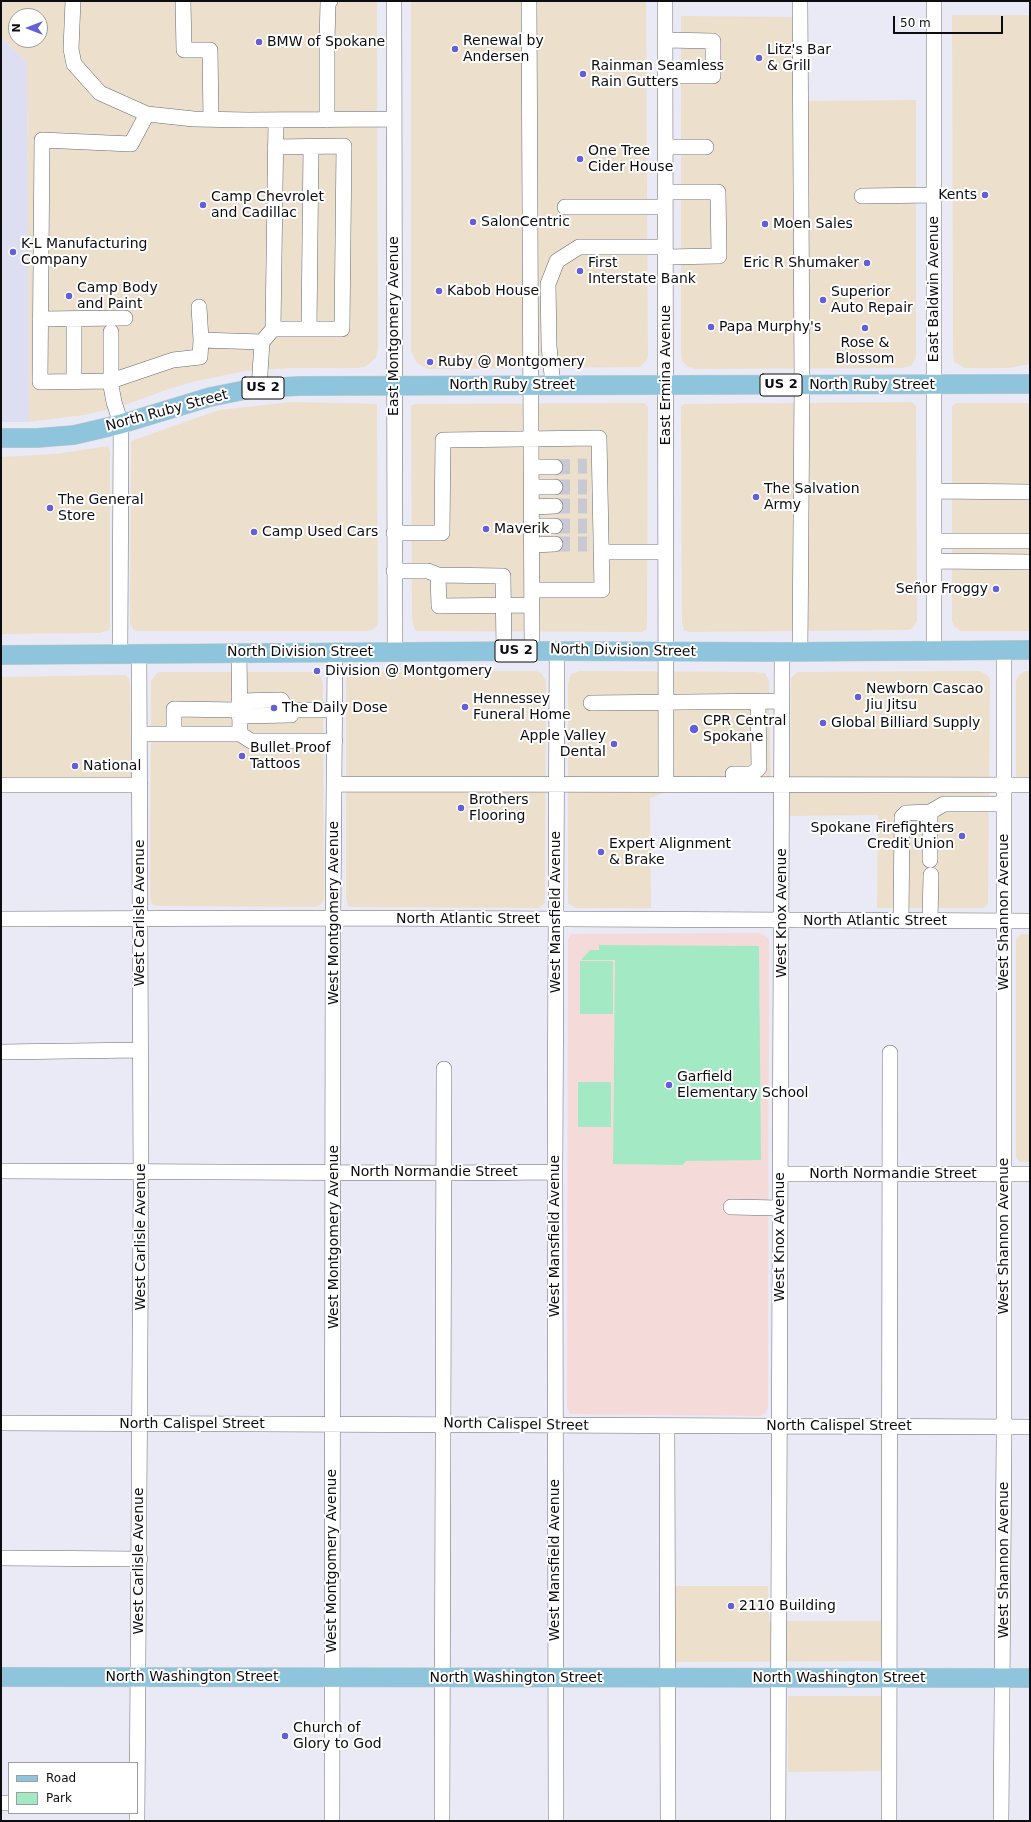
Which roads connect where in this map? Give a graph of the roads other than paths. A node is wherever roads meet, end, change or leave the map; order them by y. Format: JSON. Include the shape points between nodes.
{"nodes":[{"id":1,"x":73,"y":1,"type":"edge"},
{"id":2,"x":183,"y":1,"type":"edge"},
{"id":3,"x":330,"y":1,"type":"edge"},
{"id":4,"x":394,"y":1,"type":"edge"},
{"id":5,"x":529,"y":1,"type":"edge"},
{"id":6,"x":665,"y":1,"type":"edge"},
{"id":7,"x":800,"y":1,"type":"edge"},
{"id":8,"x":934,"y":1,"type":"edge"},
{"id":9,"x":665,"y":40,"type":"junction"},
{"id":10,"x":665,"y":76,"type":"junction"},
{"id":11,"x":147,"y":114,"type":"junction"},
{"id":12,"x":212,"y":119,"type":"junction"},
{"id":13,"x":394,"y":119,"type":"junction"},
{"id":14,"x":276,"y":120,"type":"junction"},
{"id":15,"x":327,"y":120,"type":"junction"},
{"id":16,"x":311,"y":146,"type":"junction"},
{"id":17,"x":275,"y":147,"type":"junction"},
{"id":18,"x":665,"y":147,"type":"junction"},
{"id":19,"x":706,"y":147,"type":"dead end"},
{"id":20,"x":935,"y":195,"type":"junction"},
{"id":21,"x":862,"y":196,"type":"dead end"},
{"id":22,"x":665,"y":199,"type":"junction"},
{"id":23,"x":565,"y":207,"type":"dead end"},
{"id":24,"x":665,"y":252,"type":"junction"},
{"id":25,"x":199,"y":307,"type":"dead end"},
{"id":26,"x":126,"y":318,"type":"dead end"},
{"id":27,"x":40,"y":319,"type":"junction"},
{"id":28,"x":74,"y":319,"type":"junction"},
{"id":29,"x":273,"y":329,"type":"junction"},
{"id":30,"x":310,"y":329,"type":"junction"},
{"id":31,"x":111,"y":332,"type":"dead end"},
{"id":32,"x":201,"y":340,"type":"junction"},
{"id":33,"x":262,"y":342,"type":"junction"},
{"id":34,"x":111,"y":381,"type":"junction"},
{"id":35,"x":74,"y":382,"type":"junction"},
{"id":36,"x":1030,"y":384,"type":"edge"},
{"id":37,"x":394,"y":385,"type":"junction"},
{"id":38,"x":802,"y":385,"type":"junction"},
{"id":39,"x":934,"y":385,"type":"junction"},
{"id":40,"x":531,"y":386,"type":"junction"},
{"id":41,"x":553,"y":386,"type":"junction"},
{"id":42,"x":666,"y":386,"type":"junction"},
{"id":43,"x":259,"y":389,"type":"junction"},
{"id":44,"x":121,"y":424,"type":"junction"},
{"id":45,"x":1,"y":438,"type":"edge"},
{"id":46,"x":531,"y":439,"type":"junction"},
{"id":47,"x":531,"y":467,"type":"junction"},
{"id":48,"x":556,"y":467,"type":"tunnel mouth"},
{"id":49,"x":531,"y":487,"type":"junction"},
{"id":50,"x":556,"y":487,"type":"tunnel mouth"},
{"id":51,"x":934,"y":491,"type":"junction"},
{"id":52,"x":1030,"y":492,"type":"edge"},
{"id":53,"x":556,"y":506,"type":"tunnel mouth"},
{"id":54,"x":532,"y":507,"type":"junction"},
{"id":55,"x":531,"y":526,"type":"junction"},
{"id":56,"x":556,"y":526,"type":"tunnel mouth"},
{"id":57,"x":394,"y":533,"type":"junction"},
{"id":58,"x":934,"y":541,"type":"junction"},
{"id":59,"x":1030,"y":541,"type":"edge"},
{"id":60,"x":556,"y":544,"type":"tunnel mouth"},
{"id":61,"x":532,"y":545,"type":"junction"},
{"id":62,"x":597,"y":547,"type":"junction"},
{"id":63,"x":666,"y":552,"type":"junction"},
{"id":64,"x":934,"y":561,"type":"junction"},
{"id":65,"x":1030,"y":562,"type":"edge"},
{"id":66,"x":394,"y":571,"type":"junction"},
{"id":67,"x":446,"y":575,"type":"junction"},
{"id":68,"x":532,"y":598,"type":"junction"},
{"id":69,"x":504,"y":606,"type":"junction"},
{"id":70,"x":934,"y":650,"type":"junction"},
{"id":71,"x":1004,"y":650,"type":"junction"},
{"id":72,"x":1030,"y":650,"type":"edge"},
{"id":73,"x":504,"y":651,"type":"junction"},
{"id":74,"x":532,"y":651,"type":"junction"},
{"id":75,"x":557,"y":651,"type":"junction"},
{"id":76,"x":240,"y":652,"type":"junction"},
{"id":77,"x":335,"y":652,"type":"junction"},
{"id":78,"x":395,"y":652,"type":"junction"},
{"id":79,"x":666,"y":652,"type":"junction"},
{"id":80,"x":791,"y":652,"type":"junction"},
{"id":81,"x":120,"y":653,"type":"junction"},
{"id":82,"x":139,"y":653,"type":"junction"},
{"id":83,"x":1,"y":655,"type":"edge"},
{"id":84,"x":782,"y":701,"type":"junction"},
{"id":85,"x":758,"y":702,"type":"junction"},
{"id":86,"x":591,"y":703,"type":"dead end"},
{"id":87,"x":666,"y":703,"type":"junction"},
{"id":88,"x":239,"y":709,"type":"junction"},
{"id":89,"x":335,"y":710,"type":"junction"},
{"id":90,"x":140,"y":734,"type":"junction"},
{"id":91,"x":174,"y":734,"type":"junction"},
{"id":92,"x":240,"y":734,"type":"junction"},
{"id":93,"x":335,"y":741,"type":"junction"},
{"id":94,"x":666,"y":779,"type":"junction"},
{"id":95,"x":334,"y":784,"type":"junction"},
{"id":96,"x":557,"y":784,"type":"junction"},
{"id":97,"x":782,"y":784,"type":"junction"},
{"id":98,"x":1,"y":785,"type":"edge"},
{"id":99,"x":140,"y":785,"type":"junction"},
{"id":100,"x":1030,"y":785,"type":"edge"},
{"id":101,"x":1004,"y":786,"type":"junction"},
{"id":102,"x":1004,"y":804,"type":"junction"},
{"id":103,"x":930,"y":812,"type":"junction"},
{"id":104,"x":930,"y":860,"type":"dead end"},
{"id":105,"x":931,"y":875,"type":"dead end"},
{"id":106,"x":141,"y":918,"type":"junction"},
{"id":107,"x":333,"y":918,"type":"junction"},
{"id":108,"x":1,"y":919,"type":"edge"},
{"id":109,"x":556,"y":920,"type":"junction"},
{"id":110,"x":782,"y":920,"type":"junction"},
{"id":111,"x":901,"y":921,"type":"junction"},
{"id":112,"x":930,"y":921,"type":"junction"},
{"id":113,"x":1004,"y":921,"type":"junction"},
{"id":114,"x":1030,"y":921,"type":"edge"},
{"id":115,"x":141,"y":1050,"type":"junction"},
{"id":116,"x":1,"y":1052,"type":"edge"},
{"id":117,"x":890,"y":1053,"type":"dead end"},
{"id":118,"x":444,"y":1069,"type":"dead end"},
{"id":119,"x":1,"y":1171,"type":"edge"},
{"id":120,"x":141,"y":1171,"type":"junction"},
{"id":121,"x":334,"y":1172,"type":"junction"},
{"id":122,"x":555,"y":1172,"type":"junction"},
{"id":123,"x":444,"y":1173,"type":"junction"},
{"id":124,"x":780,"y":1174,"type":"junction"},
{"id":125,"x":890,"y":1174,"type":"junction"},
{"id":126,"x":1003,"y":1174,"type":"junction"},
{"id":127,"x":1030,"y":1174,"type":"edge"},
{"id":128,"x":731,"y":1207,"type":"dead end"},
{"id":129,"x":780,"y":1208,"type":"junction"},
{"id":130,"x":1,"y":1424,"type":"edge"},
{"id":131,"x":140,"y":1424,"type":"junction"},
{"id":132,"x":333,"y":1424,"type":"junction"},
{"id":133,"x":443,"y":1424,"type":"junction"},
{"id":134,"x":555,"y":1426,"type":"junction"},
{"id":135,"x":778,"y":1426,"type":"junction"},
{"id":136,"x":889,"y":1426,"type":"junction"},
{"id":137,"x":1030,"y":1426,"type":"edge"},
{"id":138,"x":668,"y":1427,"type":"junction"},
{"id":139,"x":1004,"y":1427,"type":"junction"},
{"id":140,"x":1,"y":1558,"type":"edge"},
{"id":141,"x":140,"y":1559,"type":"junction"},
{"id":142,"x":1,"y":1677,"type":"edge"},
{"id":143,"x":138,"y":1677,"type":"junction"},
{"id":144,"x":556,"y":1677,"type":"junction"},
{"id":145,"x":332,"y":1678,"type":"junction"},
{"id":146,"x":442,"y":1678,"type":"junction"},
{"id":147,"x":668,"y":1678,"type":"junction"},
{"id":148,"x":777,"y":1678,"type":"junction"},
{"id":149,"x":889,"y":1678,"type":"junction"},
{"id":150,"x":1003,"y":1678,"type":"junction"},
{"id":151,"x":1030,"y":1678,"type":"edge"},
{"id":152,"x":137,"y":1762,"type":"edge"},
{"id":153,"x":332,"y":1821,"type":"edge"},
{"id":154,"x":442,"y":1821,"type":"edge"},
{"id":155,"x":556,"y":1821,"type":"edge"},
{"id":156,"x":668,"y":1821,"type":"edge"},
{"id":157,"x":778,"y":1821,"type":"edge"},
{"id":158,"x":888,"y":1821,"type":"edge"},
{"id":159,"x":1001,"y":1821,"type":"edge"}],
"edges":[{"from":1,"to":11,"type":"street","via":[[71,49],[74,64],[100,93]]},
{"from":2,"to":12,"type":"street","via":[[184,50],[210,50]]},
{"from":3,"to":15,"type":"street"},
{"from":4,"to":13,"type":"street","name":"East Montgomery Avenue"},
{"from":5,"to":40,"type":"street"},
{"from":6,"to":9,"type":"street","name":"East Ermina Avenue"},
{"from":7,"to":38,"type":"street","name":"West Knox Avenue"},
{"from":8,"to":20,"type":"street","name":"East Baldwin Avenue"},
{"from":9,"to":10,"type":"street","name":"East Ermina Avenue"},
{"from":9,"to":10,"type":"street","via":[[713,41],[713,76]]},
{"from":10,"to":18,"type":"street","name":"East Ermina Avenue"},
{"from":11,"to":12,"type":"street"},
{"from":11,"to":27,"type":"street","via":[[131,144],[42,140]]},
{"from":12,"to":14,"type":"street"},
{"from":13,"to":15,"type":"street"},
{"from":13,"to":37,"type":"street","name":"East Montgomery Avenue"},
{"from":14,"to":15,"type":"street"},
{"from":14,"to":17,"type":"street"},
{"from":16,"to":17,"type":"street"},
{"from":16,"to":30,"type":"street"},
{"from":16,"to":30,"type":"street","via":[[344,146],[342,329]]},
{"from":17,"to":29,"type":"street"},
{"from":18,"to":19,"type":"street"},
{"from":18,"to":22,"type":"street","name":"East Ermina Avenue"},
{"from":20,"to":21,"type":"street"},
{"from":20,"to":39,"type":"street","name":"East Baldwin Avenue"},
{"from":22,"to":23,"type":"street"},
{"from":22,"to":24,"type":"street","name":"East Ermina Avenue"},
{"from":22,"to":24,"type":"street","via":[[718,192],[719,256]]},
{"from":24,"to":41,"type":"street","via":[[579,247],[557,260],[548,284],[549,346]]},
{"from":24,"to":42,"type":"street","name":"East Ermina Avenue"},
{"from":25,"to":32,"type":"street"},
{"from":26,"to":28,"type":"street"},
{"from":27,"to":28,"type":"street"},
{"from":27,"to":35,"type":"street","via":[[40,382]]},
{"from":28,"to":35,"type":"street"},
{"from":29,"to":30,"type":"street"},
{"from":29,"to":33,"type":"street"},
{"from":31,"to":34,"type":"street"},
{"from":32,"to":33,"type":"street"},
{"from":32,"to":34,"type":"street","via":[[200,357],[173,360]]},
{"from":33,"to":43,"type":"street"},
{"from":34,"to":35,"type":"street"},
{"from":34,"to":44,"type":"street"},
{"from":36,"to":39,"type":"main road","name":"North Ruby Street","number":"US 2"},
{"from":37,"to":40,"type":"main road","name":"North Ruby Street","number":"US 2"},
{"from":37,"to":43,"type":"main road","name":"North Ruby Street","number":"US 2"},
{"from":37,"to":57,"type":"street","name":"East Montgomery Avenue"},
{"from":38,"to":39,"type":"main road","name":"North Ruby Street","number":"US 2"},
{"from":38,"to":42,"type":"main road","name":"North Ruby Street","number":"US 2"},
{"from":38,"to":80,"type":"street","name":"West Knox Avenue"},
{"from":39,"to":51,"type":"street","name":"East Baldwin Avenue"},
{"from":40,"to":41,"type":"main road","name":"North Ruby Street","number":"US 2"},
{"from":40,"to":46,"type":"street"},
{"from":41,"to":42,"type":"main road","name":"North Ruby Street","number":"US 2"},
{"from":42,"to":63,"type":"street","name":"East Ermina Avenue"},
{"from":43,"to":44,"type":"main road","name":"North Ruby Street","number":"US 2","via":[[210,397]]},
{"from":44,"to":45,"type":"main road","name":"North Ruby Street","number":"US 2","via":[[74,435]]},
{"from":44,"to":81,"type":"street"},
{"from":46,"to":47,"type":"street"},
{"from":46,"to":57,"type":"street","via":[[443,440],[442,533]]},
{"from":46,"to":62,"type":"street","via":[[599,438],[594,466],[594,526]]},
{"from":47,"to":48,"type":"street"},
{"from":47,"to":49,"type":"street"},
{"from":49,"to":50,"type":"street"},
{"from":49,"to":54,"type":"street"},
{"from":51,"to":52,"type":"street"},
{"from":51,"to":58,"type":"street","name":"East Baldwin Avenue"},
{"from":53,"to":54,"type":"street"},
{"from":54,"to":55,"type":"street"},
{"from":55,"to":56,"type":"street"},
{"from":55,"to":61,"type":"street"},
{"from":57,"to":66,"type":"street","name":"East Montgomery Avenue"},
{"from":58,"to":59,"type":"street"},
{"from":58,"to":64,"type":"street","name":"East Baldwin Avenue"},
{"from":60,"to":61,"type":"street"},
{"from":61,"to":68,"type":"street"},
{"from":62,"to":63,"type":"street"},
{"from":62,"to":68,"type":"street","via":[[602,590]]},
{"from":63,"to":79,"type":"street","name":"East Ermina Avenue"},
{"from":64,"to":65,"type":"street"},
{"from":64,"to":70,"type":"street","name":"East Baldwin Avenue"},
{"from":66,"to":67,"type":"street","via":[[428,571]]},
{"from":66,"to":78,"type":"street","name":"East Montgomery Avenue"},
{"from":67,"to":69,"type":"street","via":[[503,576]]},
{"from":67,"to":69,"type":"street","via":[[439,606]]},
{"from":68,"to":69,"type":"street"},
{"from":68,"to":74,"type":"street"},
{"from":69,"to":73,"type":"street"},
{"from":70,"to":71,"type":"main road","name":"North Division Street","number":"US 2"},
{"from":70,"to":80,"type":"main road","name":"North Division Street","number":"US 2"},
{"from":71,"to":72,"type":"main road","name":"North Division Street","number":"US 2"},
{"from":71,"to":101,"type":"street","name":"West Shannon Avenue"},
{"from":73,"to":74,"type":"main road","name":"North Division Street","number":"US 2"},
{"from":73,"to":78,"type":"main road","name":"North Division Street","number":"US 2"},
{"from":74,"to":75,"type":"main road","name":"North Division Street","number":"US 2"},
{"from":75,"to":79,"type":"main road","name":"North Division Street","number":"US 2"},
{"from":75,"to":96,"type":"street","name":"West Mansfield Avenue"},
{"from":76,"to":77,"type":"main road","name":"North Division Street","number":"US 2"},
{"from":76,"to":82,"type":"main road","name":"North Division Street","number":"US 2"},
{"from":76,"to":88,"type":"street"},
{"from":77,"to":78,"type":"main road","name":"North Division Street","number":"US 2"},
{"from":77,"to":89,"type":"street","name":"West Montgomery Avenue"},
{"from":79,"to":80,"type":"main road","name":"North Division Street","number":"US 2"},
{"from":79,"to":87,"type":"street","name":"East Ermina Avenue"},
{"from":80,"to":84,"type":"street","name":"West Knox Avenue"},
{"from":81,"to":82,"type":"main road","name":"North Division Street","number":"US 2"},
{"from":81,"to":83,"type":"main road","name":"North Division Street","number":"US 2"},
{"from":82,"to":90,"type":"street","name":"West Carlisle Avenue"},
{"from":84,"to":85,"type":"street"},
{"from":84,"to":97,"type":"street","name":"West Knox Avenue"},
{"from":85,"to":87,"type":"street"},
{"from":85,"to":94,"type":"street","via":[[759,768],[752,774]]},
{"from":86,"to":87,"type":"street"},
{"from":87,"to":94,"type":"street","name":"East Ermina Avenue"},
{"from":88,"to":89,"type":"street","via":[[291,715],[287,710]]},
{"from":88,"to":91,"type":"street","via":[[174,709]]},
{"from":88,"to":92,"type":"street"},
{"from":89,"to":93,"type":"street","name":"West Montgomery Avenue"},
{"from":90,"to":91,"type":"street"},
{"from":90,"to":99,"type":"street","name":"West Carlisle Avenue"},
{"from":91,"to":92,"type":"street"},
{"from":92,"to":93,"type":"street","via":[[251,741]]},
{"from":93,"to":95,"type":"street","name":"West Montgomery Avenue"},
{"from":94,"to":96,"type":"street"},
{"from":94,"to":97,"type":"street"},
{"from":95,"to":96,"type":"street"},
{"from":95,"to":107,"type":"street","name":"West Montgomery Avenue"},
{"from":96,"to":109,"type":"street","name":"West Mansfield Avenue"},
{"from":97,"to":101,"type":"street"},
{"from":97,"to":110,"type":"street","name":"West Knox Avenue"},
{"from":98,"to":99,"type":"street"},
{"from":99,"to":106,"type":"street","name":"West Carlisle Avenue"},
{"from":100,"to":101,"type":"street"},
{"from":101,"to":102,"type":"street","name":"West Shannon Avenue"},
{"from":102,"to":103,"type":"street","via":[[944,804]]},
{"from":102,"to":113,"type":"street","name":"West Shannon Avenue"},
{"from":103,"to":104,"type":"street"},
{"from":103,"to":111,"type":"street","via":[[906,813],[902,817]]},
{"from":105,"to":112,"type":"street"},
{"from":106,"to":107,"type":"street","name":"North Atlantic Street"},
{"from":106,"to":108,"type":"street","name":"North Atlantic Street"},
{"from":106,"to":115,"type":"street","name":"West Carlisle Avenue"},
{"from":107,"to":109,"type":"street","name":"North Atlantic Street"},
{"from":107,"to":121,"type":"street","name":"West Montgomery Avenue"},
{"from":109,"to":110,"type":"street","name":"North Atlantic Street"},
{"from":109,"to":122,"type":"street","name":"West Mansfield Avenue"},
{"from":110,"to":111,"type":"street","name":"North Atlantic Street"},
{"from":110,"to":124,"type":"street","name":"West Knox Avenue"},
{"from":111,"to":112,"type":"street","name":"North Atlantic Street"},
{"from":112,"to":113,"type":"street","name":"North Atlantic Street"},
{"from":113,"to":114,"type":"street","name":"North Atlantic Street"},
{"from":113,"to":126,"type":"street","name":"West Shannon Avenue"},
{"from":115,"to":116,"type":"street"},
{"from":115,"to":120,"type":"street","name":"West Carlisle Avenue"},
{"from":117,"to":125,"type":"street"},
{"from":118,"to":123,"type":"street"},
{"from":119,"to":120,"type":"street","name":"North Normandie Street"},
{"from":120,"to":121,"type":"street","name":"North Normandie Street"},
{"from":120,"to":131,"type":"street","name":"West Carlisle Avenue"},
{"from":121,"to":123,"type":"street","name":"North Normandie Street"},
{"from":121,"to":132,"type":"street","name":"West Montgomery Avenue"},
{"from":122,"to":123,"type":"street","name":"North Normandie Street"},
{"from":122,"to":134,"type":"street","name":"West Mansfield Avenue"},
{"from":123,"to":133,"type":"street"},
{"from":124,"to":125,"type":"street","name":"North Normandie Street"},
{"from":124,"to":129,"type":"street","name":"West Knox Avenue"},
{"from":125,"to":126,"type":"street","name":"North Normandie Street"},
{"from":125,"to":136,"type":"street"},
{"from":126,"to":127,"type":"street","name":"North Normandie Street"},
{"from":126,"to":139,"type":"street","name":"West Shannon Avenue"},
{"from":128,"to":129,"type":"street"},
{"from":129,"to":135,"type":"street","name":"West Knox Avenue"},
{"from":130,"to":131,"type":"street","name":"North Calispel Street"},
{"from":131,"to":132,"type":"street","name":"North Calispel Street"},
{"from":131,"to":141,"type":"street","name":"West Carlisle Avenue"},
{"from":132,"to":133,"type":"street","name":"North Calispel Street"},
{"from":132,"to":145,"type":"street","name":"West Montgomery Avenue"},
{"from":133,"to":134,"type":"street","name":"North Calispel Street"},
{"from":133,"to":146,"type":"street"},
{"from":134,"to":138,"type":"street","name":"North Calispel Street"},
{"from":134,"to":144,"type":"street","name":"West Mansfield Avenue"},
{"from":135,"to":136,"type":"street","name":"North Calispel Street"},
{"from":135,"to":138,"type":"street","name":"North Calispel Street"},
{"from":135,"to":148,"type":"street","name":"West Knox Avenue"},
{"from":136,"to":139,"type":"street","name":"North Calispel Street"},
{"from":136,"to":149,"type":"street"},
{"from":137,"to":139,"type":"street","name":"North Calispel Street"},
{"from":138,"to":147,"type":"street"},
{"from":139,"to":150,"type":"street","name":"West Shannon Avenue"},
{"from":140,"to":141,"type":"street"},
{"from":141,"to":143,"type":"street","name":"West Carlisle Avenue"},
{"from":142,"to":143,"type":"main road","name":"North Washington Street"},
{"from":143,"to":145,"type":"main road","name":"North Washington Street"},
{"from":143,"to":152,"type":"street","name":"West Carlisle Avenue"},
{"from":144,"to":146,"type":"main road","name":"North Washington Street"},
{"from":144,"to":147,"type":"main road","name":"North Washington Street"},
{"from":144,"to":155,"type":"street","name":"West Mansfield Avenue"},
{"from":145,"to":146,"type":"main road","name":"North Washington Street"},
{"from":145,"to":153,"type":"street","name":"West Montgomery Avenue"},
{"from":146,"to":154,"type":"street"},
{"from":147,"to":148,"type":"main road","name":"North Washington Street"},
{"from":147,"to":156,"type":"street"},
{"from":148,"to":149,"type":"main road","name":"North Washington Street"},
{"from":148,"to":157,"type":"street","name":"West Knox Avenue"},
{"from":149,"to":150,"type":"main road","name":"North Washington Street"},
{"from":149,"to":158,"type":"street"},
{"from":150,"to":151,"type":"main road","name":"North Washington Street"},
{"from":150,"to":159,"type":"street","name":"West Shannon Avenue"}]}
